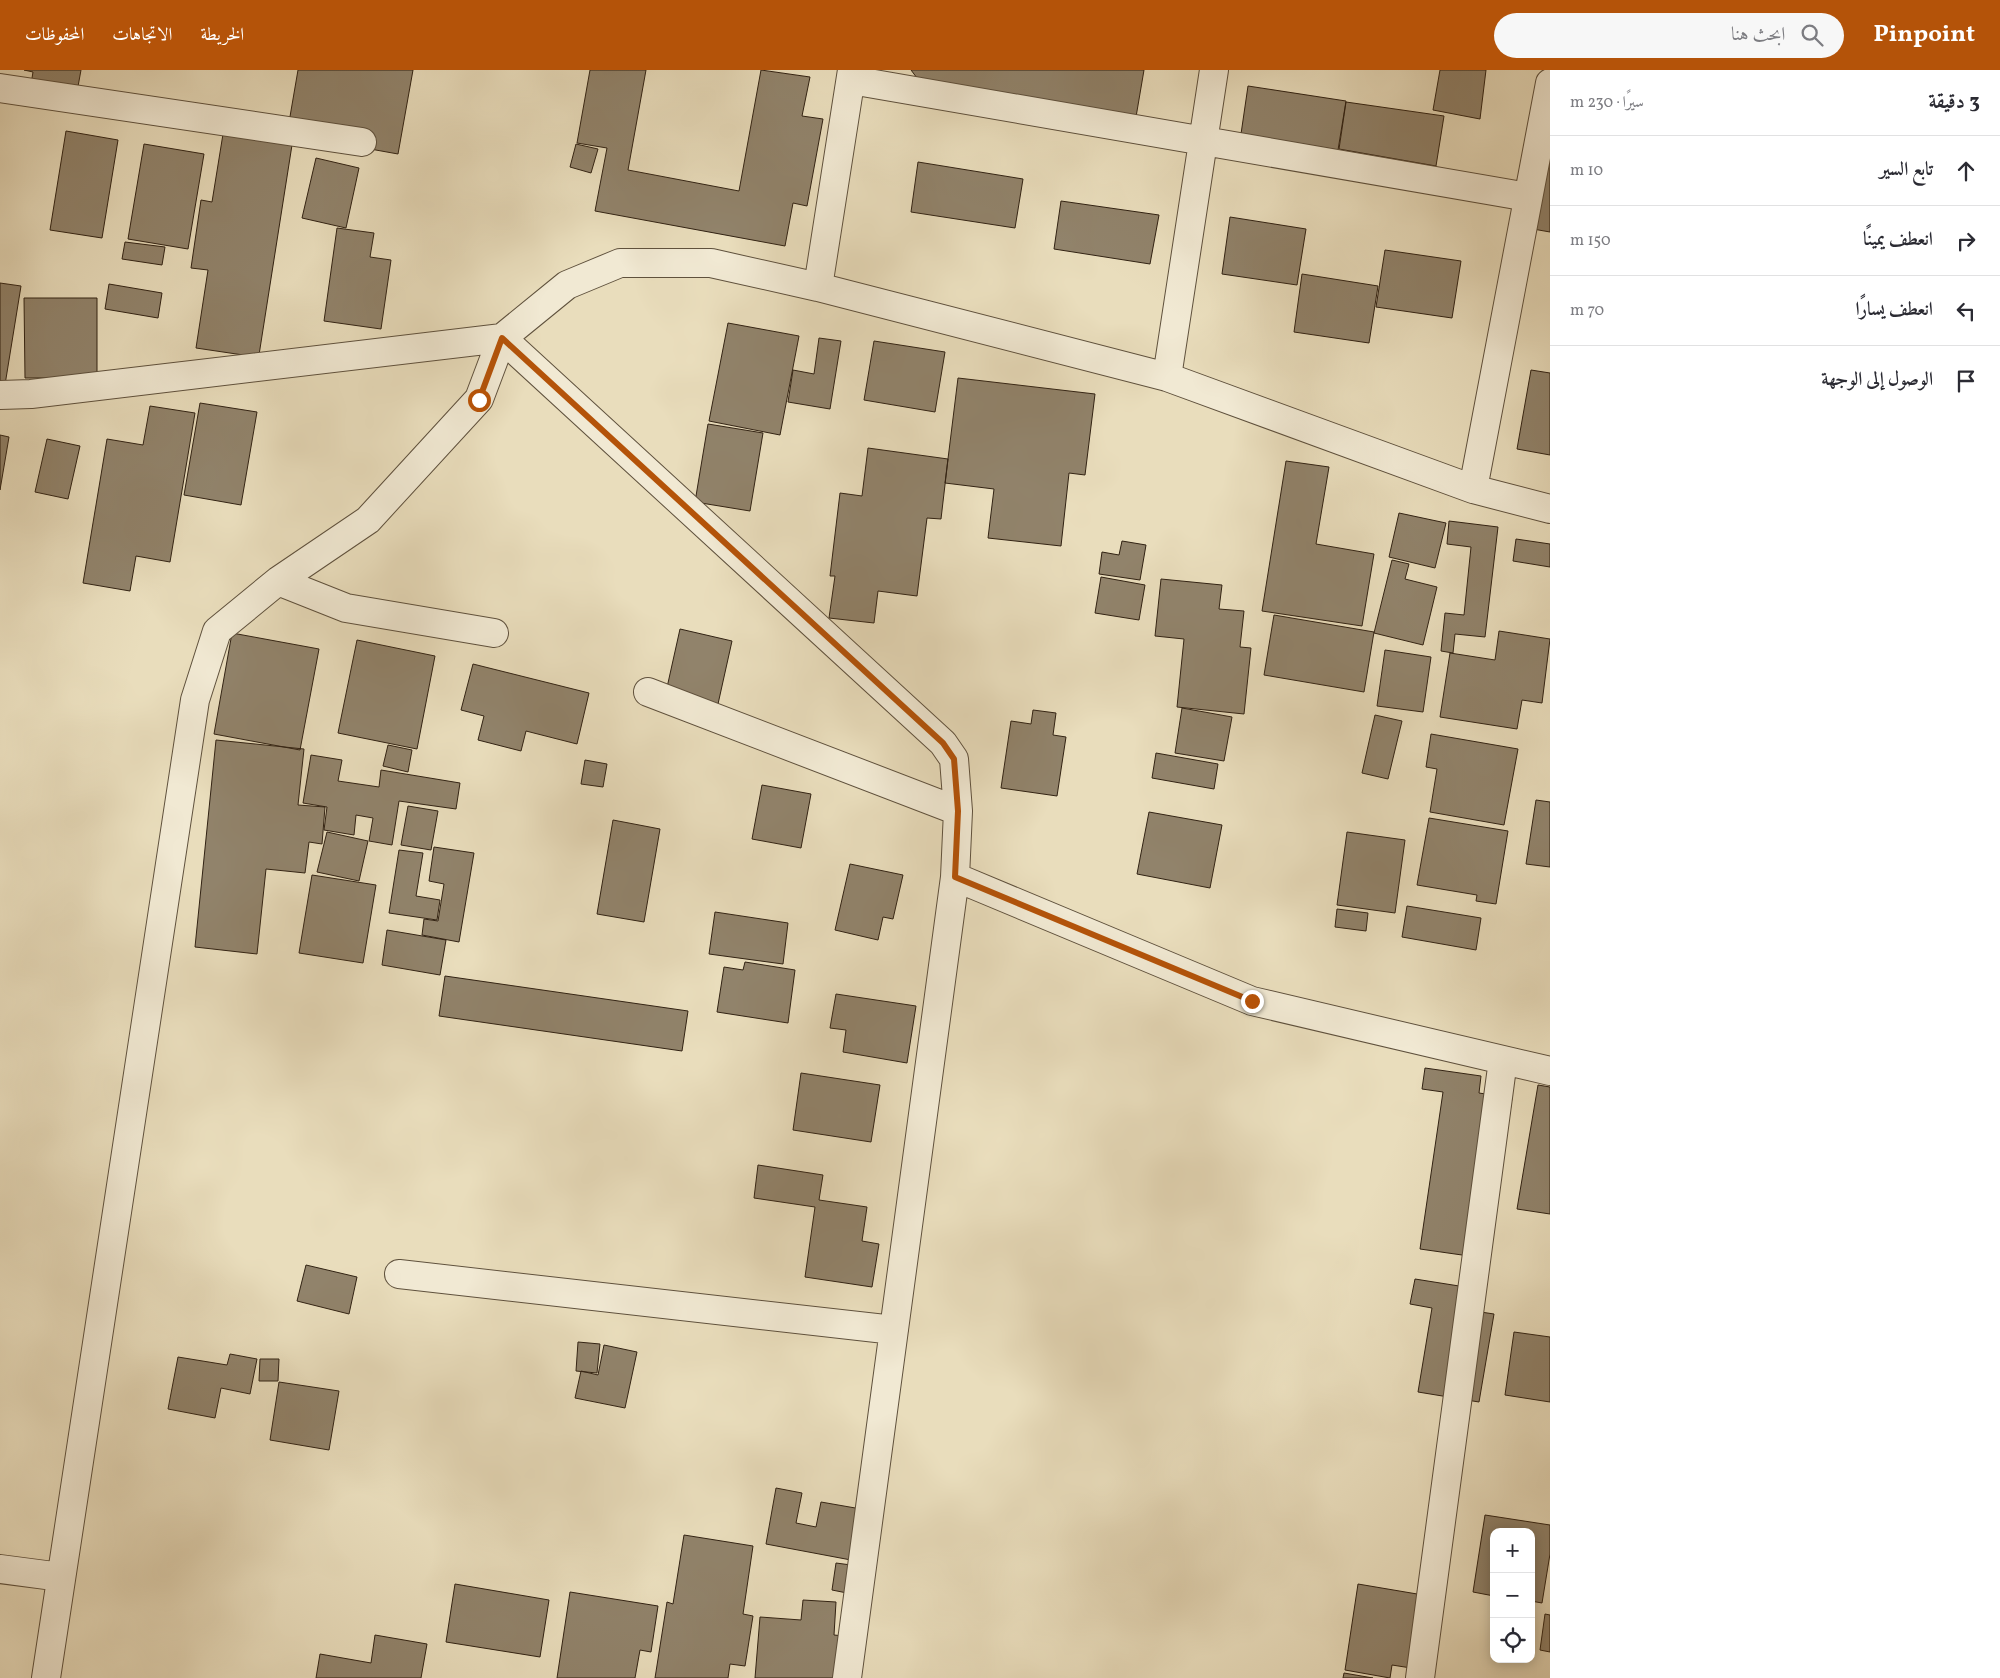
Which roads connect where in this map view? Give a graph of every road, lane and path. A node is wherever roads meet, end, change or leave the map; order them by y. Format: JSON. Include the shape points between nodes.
{"nodes":[{"id":1,"x":1214,"y":70,"type":"edge"},
{"id":2,"x":852,"y":75,"type":"edge"},
{"id":3,"x":1550,"y":83,"type":"edge"},
{"id":4,"x":0,"y":88,"type":"edge"},
{"id":5,"x":1203,"y":141,"type":"junction"},
{"id":6,"x":362,"y":142,"type":"dead end"},
{"id":7,"x":1528,"y":197,"type":"junction"},
{"id":8,"x":818,"y":286,"type":"junction"},
{"id":9,"x":502,"y":338,"type":"junction"},
{"id":10,"x":1167,"y":377,"type":"junction"},
{"id":11,"x":0,"y":395,"type":"edge"},
{"id":12,"x":1473,"y":489,"type":"junction"},
{"id":13,"x":1550,"y":509,"type":"edge"},
{"id":14,"x":278,"y":581,"type":"junction"},
{"id":15,"x":494,"y":633,"type":"dead end"},
{"id":16,"x":648,"y":692,"type":"dead end"},
{"id":17,"x":958,"y":811,"type":"junction"},
{"id":18,"x":955,"y":877,"type":"junction"},
{"id":19,"x":1503,"y":1060,"type":"junction"},
{"id":20,"x":1550,"y":1071,"type":"edge"},
{"id":21,"x":399,"y":1274,"type":"dead end"},
{"id":22,"x":894,"y":1330,"type":"junction"},
{"id":23,"x":0,"y":1569,"type":"edge"},
{"id":24,"x":61,"y":1577,"type":"junction"},
{"id":25,"x":46,"y":1678,"type":"edge"},
{"id":26,"x":847,"y":1678,"type":"edge"},
{"id":27,"x":1420,"y":1678,"type":"edge"}],
"edges":[{"from":1,"to":5,"type":"street"},
{"from":2,"to":5,"type":"street"},
{"from":2,"to":8,"type":"street"},
{"from":3,"to":7,"type":"street"},
{"from":4,"to":6,"type":"street"},
{"from":5,"to":7,"type":"street"},
{"from":5,"to":10,"type":"street"},
{"from":7,"to":12,"type":"street"},
{"from":8,"to":9,"type":"street","via":[[711,263],[620,263],[568,285]]},
{"from":8,"to":10,"type":"street"},
{"from":9,"to":11,"type":"street","via":[[31,394]]},
{"from":9,"to":14,"type":"street","via":[[479,400],[368,520]]},
{"from":9,"to":17,"type":"street","via":[[943,743],[954,759]]},
{"from":10,"to":12,"type":"street"},
{"from":12,"to":13,"type":"street"},
{"from":14,"to":15,"type":"street","via":[[346,608]]},
{"from":14,"to":24,"type":"street","via":[[217,631],[195,700]]},
{"from":16,"to":17,"type":"street"},
{"from":17,"to":18,"type":"street"},
{"from":18,"to":19,"type":"street","via":[[1252,1001]]},
{"from":18,"to":22,"type":"street"},
{"from":19,"to":20,"type":"street"},
{"from":19,"to":27,"type":"street"},
{"from":21,"to":22,"type":"street"},
{"from":22,"to":26,"type":"street"},
{"from":23,"to":24,"type":"street"},
{"from":24,"to":25,"type":"street"}]}
